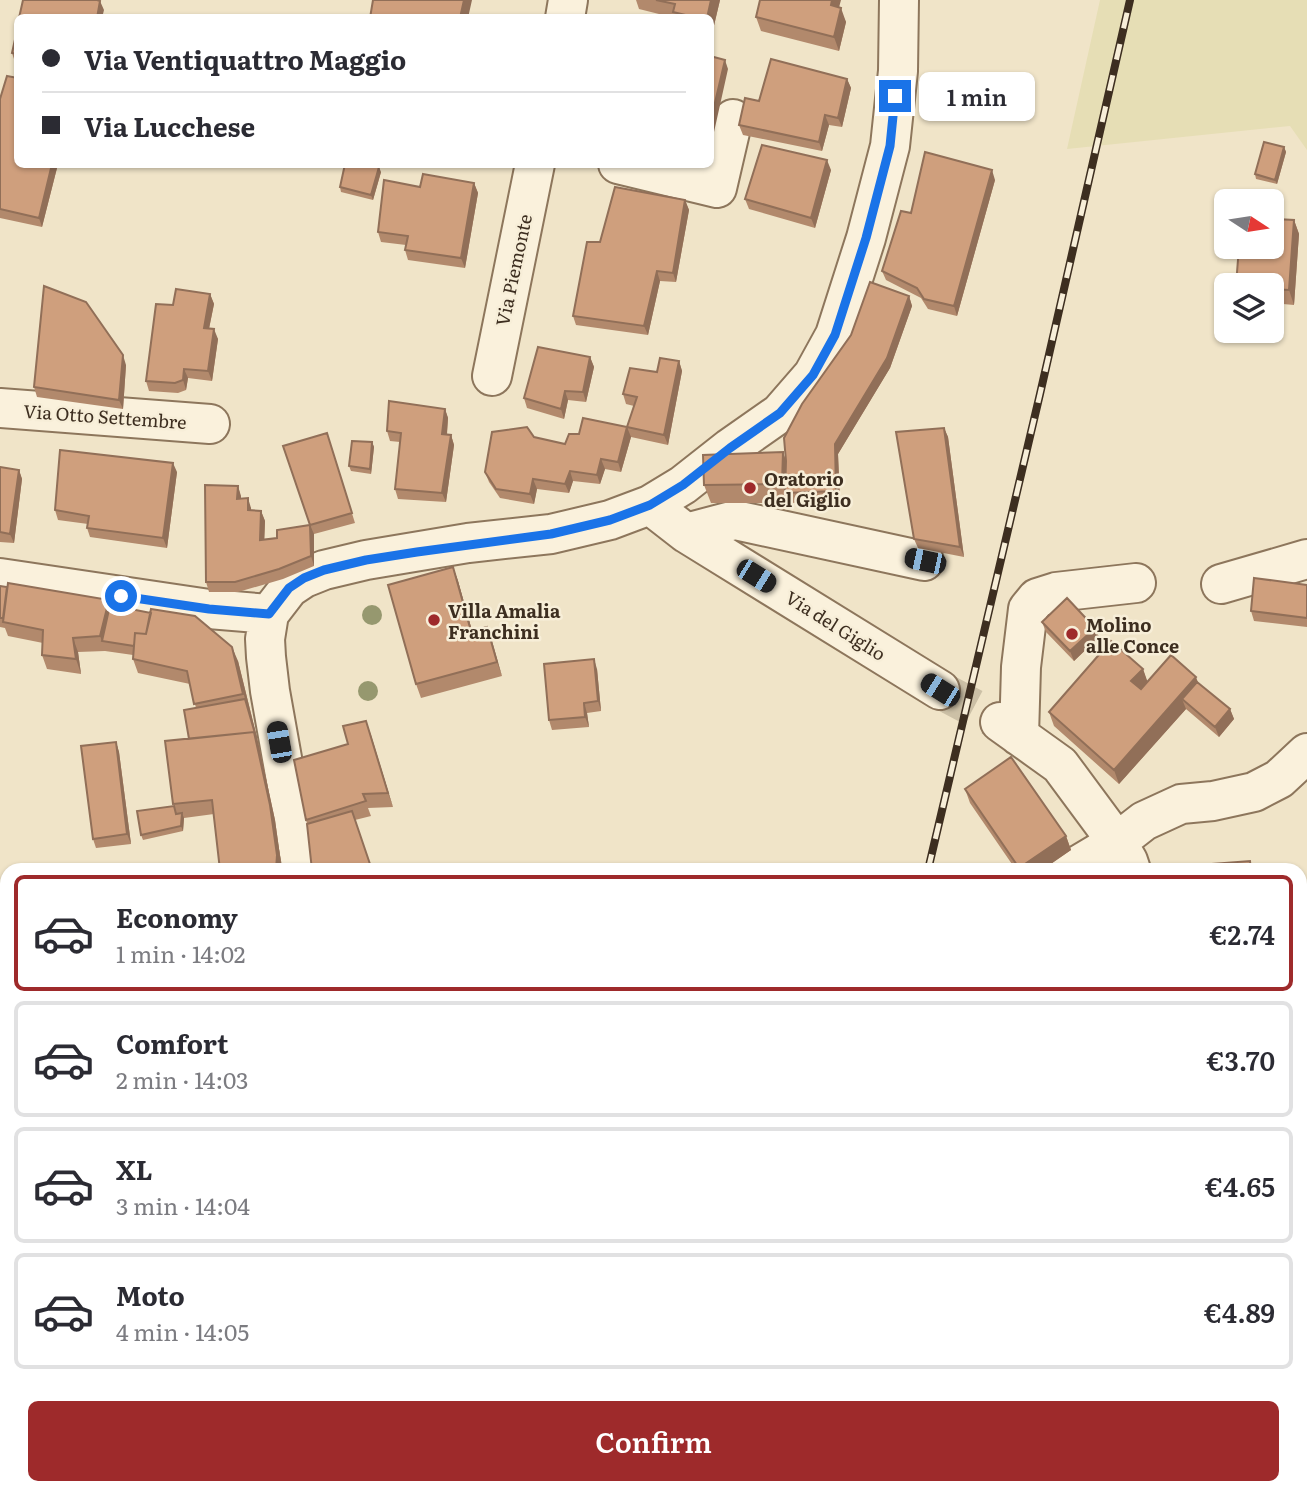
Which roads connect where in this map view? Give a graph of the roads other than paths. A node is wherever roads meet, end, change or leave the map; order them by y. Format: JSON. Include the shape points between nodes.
{"nodes":[{"id":1,"x":899,"y":0,"type":"edge"},
{"id":2,"x":733,"y":119,"type":"dead end"},
{"id":3,"x":534,"y":168,"type":"edge"},
{"id":4,"x":634,"y":168,"type":"edge"},
{"id":5,"x":492,"y":376,"type":"dead end"},
{"id":6,"x":0,"y":408,"type":"edge"},
{"id":7,"x":210,"y":424,"type":"dead end"},
{"id":8,"x":650,"y":505,"type":"junction"},
{"id":9,"x":687,"y":533,"type":"junction"},
{"id":10,"x":1307,"y":559,"type":"edge"},
{"id":11,"x":925,"y":561,"type":"dead end"},
{"id":12,"x":0,"y":578,"type":"edge"},
{"id":13,"x":1136,"y":583,"type":"dead end"},
{"id":14,"x":1221,"y":584,"type":"dead end"},
{"id":15,"x":269,"y":614,"type":"junction"},
{"id":16,"x":940,"y":690,"type":"tunnel mouth"},
{"id":17,"x":1307,"y":753,"type":"edge"},
{"id":18,"x":1124,"y":856,"type":"edge"},
{"id":19,"x":301,"y":863,"type":"edge"},
{"id":20,"x":1097,"y":863,"type":"edge"}],
"edges":[{"from":1,"to":8,"type":"street","via":[[890,146],[835,335],[813,375],[780,413]]},
{"from":2,"to":4,"type":"street","via":[[717,188]]},
{"from":3,"to":5,"type":"street","name":"Via Piemonte"},
{"from":6,"to":7,"type":"street","name":"Via Otto Settembre"},
{"from":8,"to":9,"type":"street","name":"Via del Giglio"},
{"from":8,"to":15,"type":"street","via":[[551,534],[455,545],[324,570],[289,588]]},
{"from":9,"to":11,"type":"street","via":[[735,520]]},
{"from":9,"to":16,"type":"street","name":"Via del Giglio"},
{"from":10,"to":14,"type":"street"},
{"from":12,"to":15,"type":"street"},
{"from":13,"to":18,"type":"street","via":[[1037,598],[1028,609],[1007,728],[1060,765]]},
{"from":15,"to":19,"type":"street","via":[[265,639],[269,680]]},
{"from":17,"to":18,"type":"street","via":[[1279,779],[1254,792],[1181,804],[1144,821]]},
{"from":18,"to":20,"type":"street"}]}
